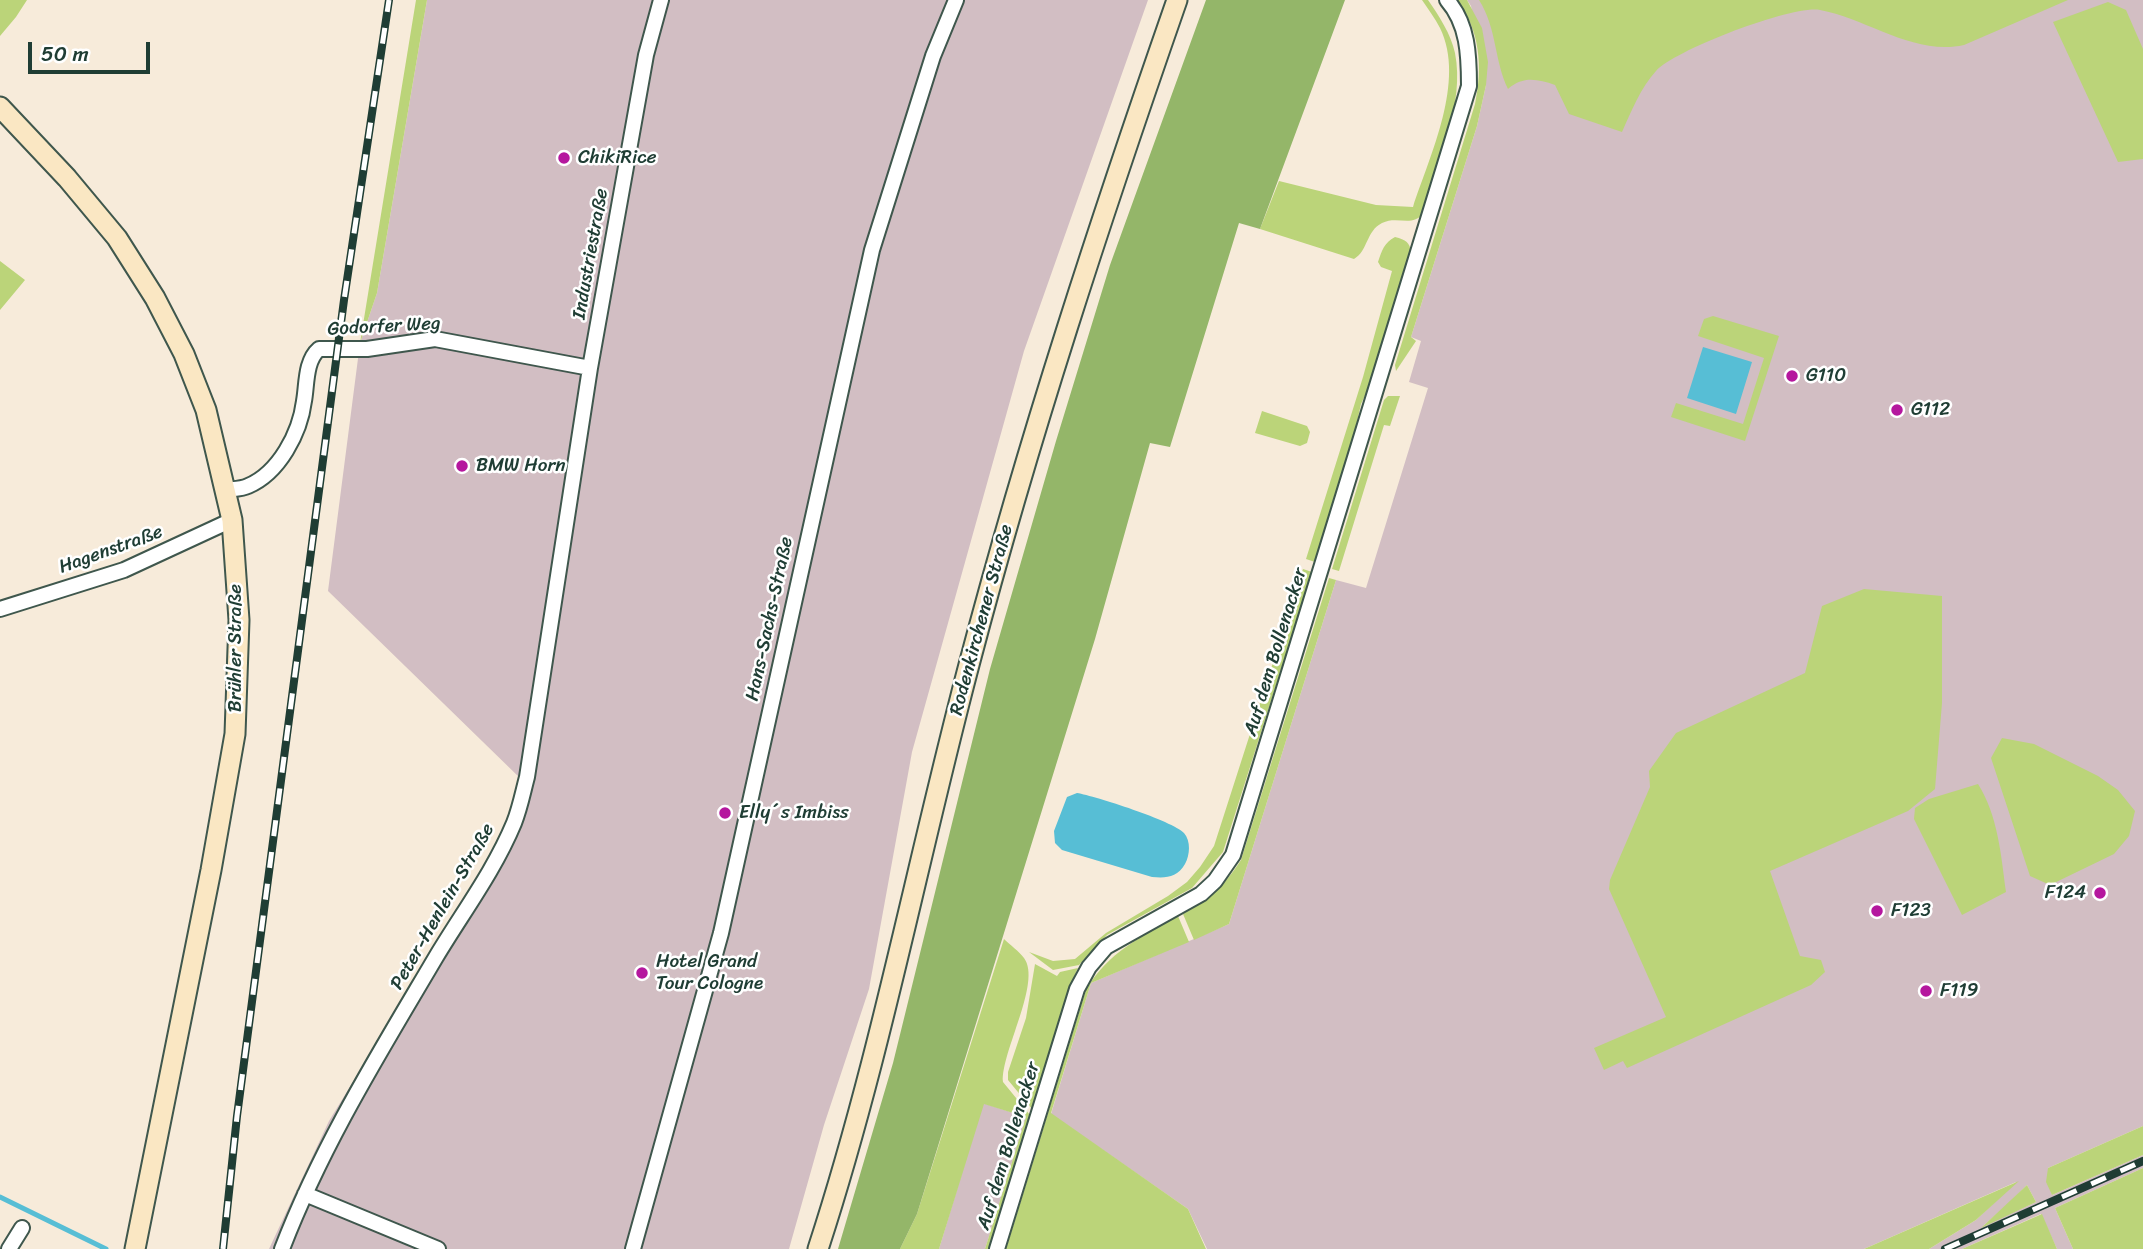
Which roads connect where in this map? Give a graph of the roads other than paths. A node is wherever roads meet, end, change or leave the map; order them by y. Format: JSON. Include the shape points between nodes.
{"nodes":[{"id":1,"x":661,"y":0,"type":"edge"},
{"id":2,"x":956,"y":0,"type":"edge"},
{"id":3,"x":1177,"y":0,"type":"edge"},
{"id":4,"x":1447,"y":0,"type":"edge"},
{"id":5,"x":0,"y":107,"type":"edge"},
{"id":6,"x":590,"y":368,"type":"junction"},
{"id":7,"x":226,"y":490,"type":"junction"},
{"id":8,"x":567,"y":518,"type":"joint"},
{"id":9,"x":232,"y":520,"type":"junction"},
{"id":10,"x":0,"y":609,"type":"edge"},
{"id":11,"x":305,"y":1194,"type":"junction"},
{"id":12,"x":22,"y":1228,"type":"dead end"},
{"id":13,"x":9,"y":1249,"type":"edge"},
{"id":14,"x":135,"y":1249,"type":"edge"},
{"id":15,"x":282,"y":1249,"type":"edge"},
{"id":16,"x":438,"y":1249,"type":"edge"},
{"id":17,"x":633,"y":1249,"type":"edge"},
{"id":18,"x":818,"y":1249,"type":"edge"},
{"id":19,"x":997,"y":1249,"type":"edge"}],
"edges":[{"from":1,"to":6,"type":"street","name":"Industriestraße","via":[[646,55]]},
{"from":2,"to":17,"type":"street","name":"Hans-Sachs-Straße","via":[[933,56],[872,250],[721,933]]},
{"from":3,"to":18,"type":"main road","name":"Rodenkirchener Straße","via":[[1035,431],[970,661],[846,1160]]},
{"from":4,"to":19,"type":"street","name":"Auf dem Bollenacker","via":[[1469,48],[1469,86],[1233,855],[1200,894],[1106,947],[1088,967],[1077,989]]},
{"from":5,"to":7,"type":"main road","name":"Brühler Straße","via":[[117,239],[155,298],[206,411]]},
{"from":6,"to":7,"type":"street","name":"Godorfer Weg","via":[[435,339],[367,349],[319,349],[311,360],[304,406],[290,445],[268,472],[248,486]]},
{"from":6,"to":8,"type":"street","name":"Industriestraße"},
{"from":7,"to":9,"type":"main road","name":"Brühler Straße"},
{"from":8,"to":11,"type":"street","name":"Peter-Henlein-Straße","via":[[527,777],[515,821],[493,866],[343,1114]]},
{"from":9,"to":10,"type":"street","name":"Hagenstraße","via":[[124,570]]},
{"from":9,"to":14,"type":"main road","name":"Brühler Straße","via":[[239,620],[235,734]]},
{"from":11,"to":15,"type":"street","name":"Peter-Henlein-Straße"},
{"from":11,"to":16,"type":"street"},
{"from":12,"to":13,"type":"street"}]}
